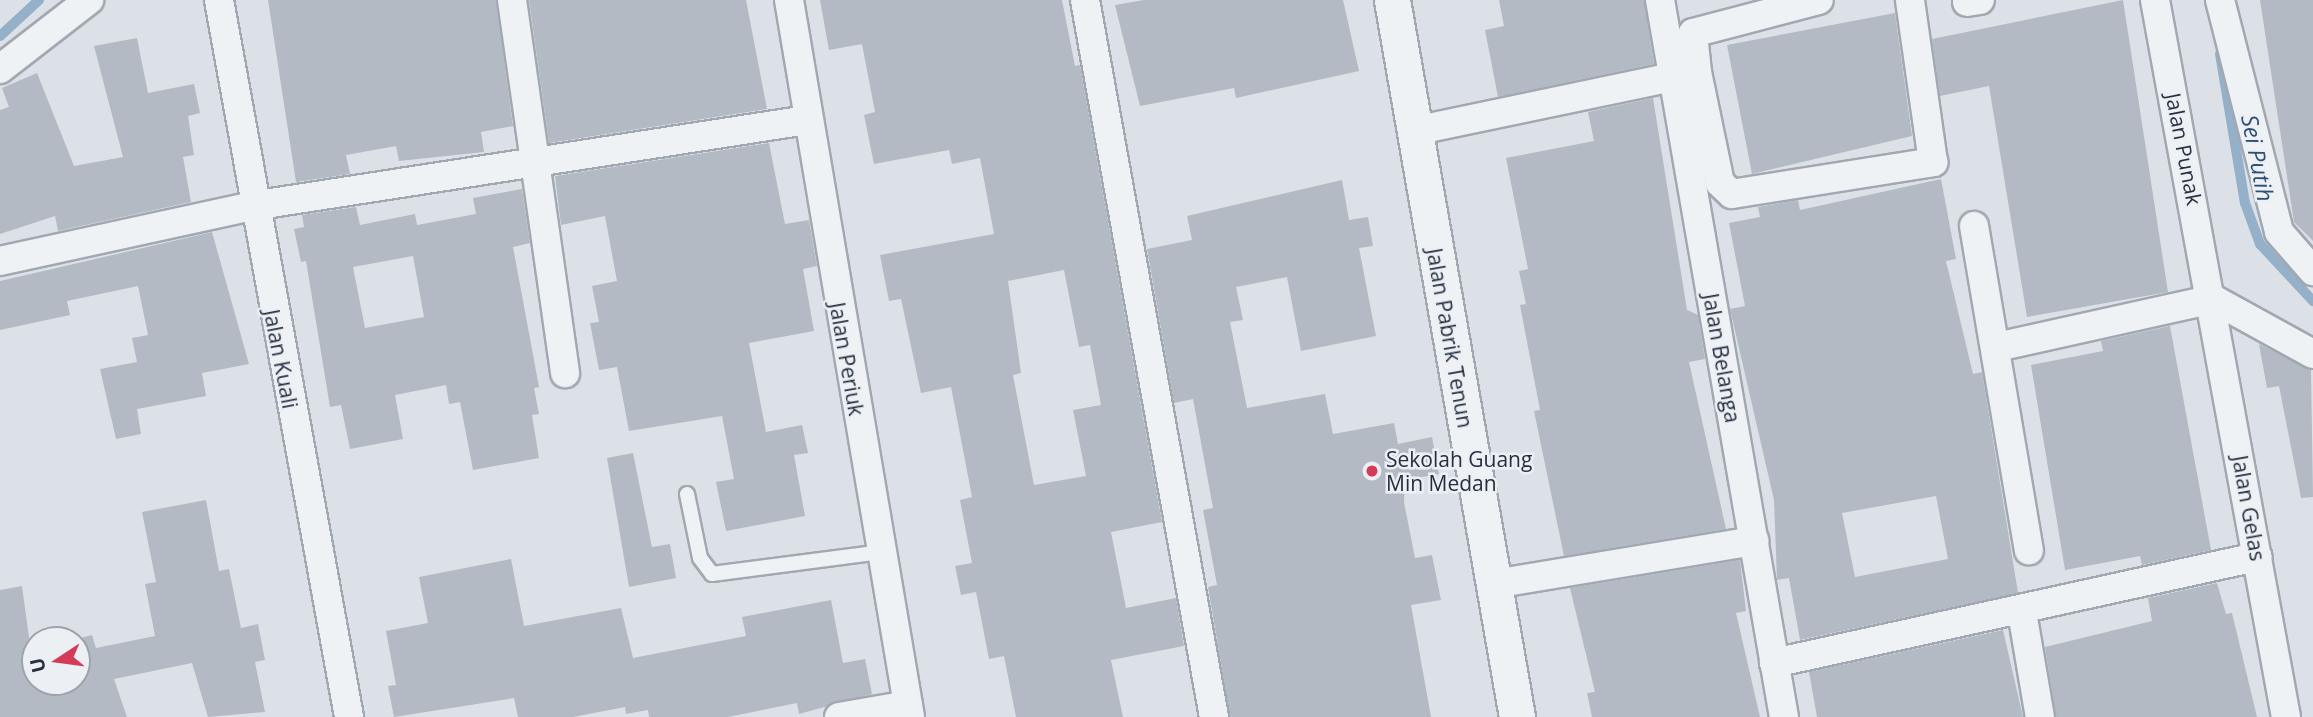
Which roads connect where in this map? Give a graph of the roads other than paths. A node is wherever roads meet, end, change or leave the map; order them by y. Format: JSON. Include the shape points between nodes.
{"nodes":[{"id":1,"x":89,"y":0,"type":"edge"},
{"id":2,"x":219,"y":0,"type":"edge"},
{"id":3,"x":512,"y":0,"type":"edge"},
{"id":4,"x":789,"y":0,"type":"edge"},
{"id":5,"x":1085,"y":0,"type":"edge"},
{"id":6,"x":1392,"y":0,"type":"edge"},
{"id":7,"x":1660,"y":0,"type":"edge"},
{"id":8,"x":1819,"y":0,"type":"edge"},
{"id":9,"x":1910,"y":0,"type":"edge"},
{"id":10,"x":2155,"y":0,"type":"edge"},
{"id":11,"x":2220,"y":0,"type":"edge"},
{"id":12,"x":0,"y":69,"type":"edge"},
{"id":13,"x":1685,"y":75,"type":"junction"},
{"id":14,"x":807,"y":120,"type":"junction"},
{"id":15,"x":1414,"y":131,"type":"junction"},
{"id":16,"x":533,"y":161,"type":"junction"},
{"id":17,"x":252,"y":206,"type":"junction"},
{"id":18,"x":1974,"y":226,"type":"dead end"},
{"id":19,"x":0,"y":261,"type":"edge"},
{"id":20,"x":2313,"y":271,"type":"edge"},
{"id":21,"x":2213,"y":299,"type":"junction"},
{"id":22,"x":1997,"y":347,"type":"junction"},
{"id":23,"x":2313,"y":354,"type":"edge"},
{"id":24,"x":565,"y":373,"type":"dead end"},
{"id":25,"x":687,"y":494,"type":"dead end"},
{"id":26,"x":1754,"y":541,"type":"junction"},
{"id":27,"x":2029,"y":550,"type":"dead end"},
{"id":28,"x":881,"y":552,"type":"junction"},
{"id":29,"x":2258,"y":557,"type":"junction"},
{"id":30,"x":1494,"y":584,"type":"junction"},
{"id":31,"x":2022,"y":612,"type":"junction"},
{"id":32,"x":1774,"y":663,"type":"junction"},
{"id":33,"x":909,"y":711,"type":"edge"},
{"id":34,"x":349,"y":717,"type":"edge"},
{"id":35,"x":839,"y":717,"type":"edge"},
{"id":36,"x":1214,"y":717,"type":"edge"},
{"id":37,"x":1517,"y":717,"type":"edge"},
{"id":38,"x":1784,"y":717,"type":"edge"},
{"id":39,"x":2040,"y":717,"type":"edge"},
{"id":40,"x":2286,"y":717,"type":"edge"}],
"edges":[{"from":1,"to":12,"type":"street"},
{"from":2,"to":17,"type":"street","name":"Jalan Kuali"},
{"from":3,"to":16,"type":"street"},
{"from":4,"to":14,"type":"street","name":"Jalan Periuk"},
{"from":5,"to":36,"type":"street"},
{"from":6,"to":15,"type":"street","name":"Jalan Pabrik Tenun"},
{"from":7,"to":13,"type":"street","name":"Jalan Belanga"},
{"from":8,"to":13,"type":"street","via":[[1693,33]]},
{"from":9,"to":13,"type":"street","via":[[1933,162],[1732,194],[1720,183]]},
{"from":10,"to":21,"type":"street","name":"Jalan Punak"},
{"from":11,"to":20,"type":"street","via":[[2279,232]]},
{"from":13,"to":15,"type":"street"},
{"from":13,"to":26,"type":"street","name":"Jalan Belanga"},
{"from":14,"to":16,"type":"street"},
{"from":14,"to":28,"type":"street","name":"Jalan Periuk"},
{"from":15,"to":30,"type":"street","name":"Jalan Pabrik Tenun"},
{"from":16,"to":17,"type":"street"},
{"from":16,"to":24,"type":"street"},
{"from":17,"to":19,"type":"street"},
{"from":17,"to":34,"type":"street","name":"Jalan Kuali"},
{"from":18,"to":22,"type":"street"},
{"from":21,"to":22,"type":"street"},
{"from":21,"to":23,"type":"street"},
{"from":21,"to":29,"type":"street","name":"Jalan Gelas"},
{"from":22,"to":27,"type":"street"},
{"from":25,"to":28,"type":"lane","via":[[699,558],[712,573]]},
{"from":26,"to":30,"type":"street"},
{"from":26,"to":32,"type":"street","name":"Jalan Belanga"},
{"from":28,"to":33,"type":"street","name":"Jalan Periuk"},
{"from":29,"to":31,"type":"street"},
{"from":29,"to":40,"type":"street","name":"Jalan Gelas"},
{"from":30,"to":37,"type":"street","name":"Jalan Pabrik Tenun"},
{"from":31,"to":32,"type":"street"},
{"from":31,"to":39,"type":"street"},
{"from":32,"to":38,"type":"street","name":"Jalan Belanga"},
{"from":33,"to":35,"type":"street"}]}
